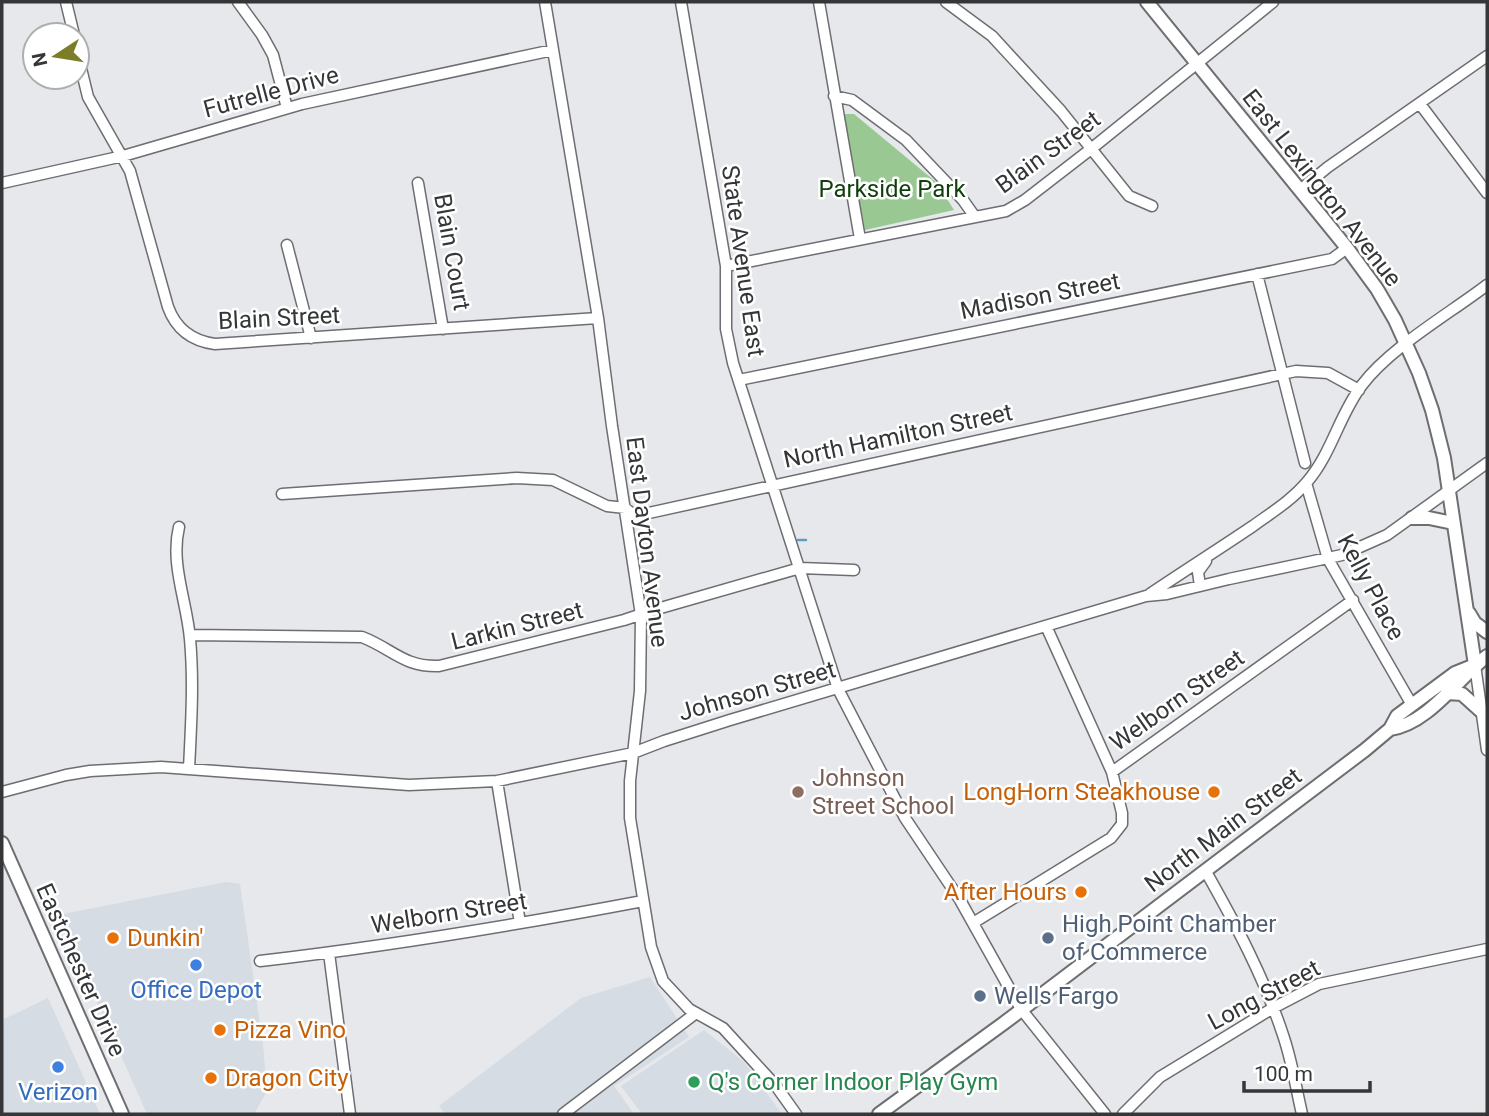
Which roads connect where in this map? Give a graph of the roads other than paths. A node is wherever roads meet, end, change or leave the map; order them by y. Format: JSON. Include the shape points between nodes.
{"nodes":[{"id":1,"x":66,"y":2,"type":"edge"},
{"id":2,"x":238,"y":2,"type":"edge"},
{"id":3,"x":545,"y":2,"type":"edge"},
{"id":4,"x":681,"y":2,"type":"edge"},
{"id":5,"x":819,"y":2,"type":"edge"},
{"id":6,"x":946,"y":2,"type":"edge"},
{"id":7,"x":1147,"y":2,"type":"edge"},
{"id":8,"x":1273,"y":2,"type":"edge"},
{"id":9,"x":71,"y":21,"type":"edge"},
{"id":10,"x":553,"y":50,"type":"junction"},
{"id":11,"x":1487,"y":56,"type":"edge"},
{"id":12,"x":1197,"y":63,"type":"junction"},
{"id":13,"x":87,"y":91,"type":"edge"},
{"id":14,"x":835,"y":96,"type":"junction"},
{"id":15,"x":1420,"y":104,"type":"junction"},
{"id":16,"x":287,"y":108,"type":"junction"},
{"id":17,"x":1091,"y":149,"type":"junction"},
{"id":18,"x":123,"y":156,"type":"junction"},
{"id":19,"x":2,"y":183,"type":"edge"},
{"id":20,"x":418,"y":183,"type":"dead end"},
{"id":21,"x":1300,"y":190,"type":"junction"},
{"id":22,"x":1487,"y":193,"type":"edge"},
{"id":23,"x":1152,"y":206,"type":"dead end"},
{"id":24,"x":975,"y":217,"type":"junction"},
{"id":25,"x":860,"y":239,"type":"junction"},
{"id":26,"x":287,"y":245,"type":"dead end"},
{"id":27,"x":1347,"y":248,"type":"junction"},
{"id":28,"x":726,"y":266,"type":"junction"},
{"id":29,"x":1257,"y":274,"type":"junction"},
{"id":30,"x":1487,"y":285,"type":"edge"},
{"id":31,"x":598,"y":318,"type":"junction"},
{"id":32,"x":443,"y":328,"type":"junction"},
{"id":33,"x":311,"y":338,"type":"junction"},
{"id":34,"x":1406,"y":344,"type":"junction"},
{"id":35,"x":1282,"y":374,"type":"junction"},
{"id":36,"x":739,"y":380,"type":"junction"},
{"id":37,"x":1359,"y":390,"type":"junction"},
{"id":38,"x":1305,"y":463,"type":"dead end"},
{"id":39,"x":1487,"y":463,"type":"edge"},
{"id":40,"x":1306,"y":483,"type":"junction"},
{"id":41,"x":772,"y":485,"type":"junction"},
{"id":42,"x":1448,"y":492,"type":"junction"},
{"id":43,"x":282,"y":494,"type":"dead end"},
{"id":44,"x":625,"y":508,"type":"junction"},
{"id":45,"x":1412,"y":518,"type":"junction"},
{"id":46,"x":1453,"y":523,"type":"junction"},
{"id":47,"x":179,"y":527,"type":"dead end"},
{"id":48,"x":1211,"y":555,"type":"junction"},
{"id":49,"x":1328,"y":559,"type":"junction"},
{"id":50,"x":800,"y":568,"type":"junction"},
{"id":51,"x":854,"y":570,"type":"dead end"},
{"id":52,"x":1200,"y":586,"type":"junction"},
{"id":53,"x":1146,"y":596,"type":"junction"},
{"id":54,"x":1353,"y":600,"type":"junction"},
{"id":55,"x":1467,"y":610,"type":"junction"},
{"id":56,"x":641,"y":615,"type":"junction"},
{"id":57,"x":1046,"y":626,"type":"junction"},
{"id":58,"x":1487,"y":632,"type":"edge"},
{"id":59,"x":190,"y":635,"type":"junction"},
{"id":60,"x":1487,"y":656,"type":"edge"},
{"id":61,"x":1475,"y":665,"type":"junction"},
{"id":62,"x":838,"y":689,"type":"junction"},
{"id":63,"x":1447,"y":694,"type":"junction"},
{"id":64,"x":1412,"y":705,"type":"junction"},
{"id":65,"x":1482,"y":712,"type":"junction"},
{"id":66,"x":1390,"y":729,"type":"junction"},
{"id":67,"x":1487,"y":750,"type":"edge"},
{"id":68,"x":633,"y":753,"type":"junction"},
{"id":69,"x":189,"y":769,"type":"junction"},
{"id":70,"x":1112,"y":772,"type":"junction"},
{"id":71,"x":497,"y":782,"type":"junction"},
{"id":72,"x":2,"y":792,"type":"edge"},
{"id":73,"x":2,"y":843,"type":"edge"},
{"id":74,"x":1205,"y":870,"type":"junction"},
{"id":75,"x":643,"y":901,"type":"junction"},
{"id":76,"x":520,"y":923,"type":"junction"},
{"id":77,"x":973,"y":923,"type":"junction"},
{"id":78,"x":1487,"y":949,"type":"edge"},
{"id":79,"x":330,"y":953,"type":"junction"},
{"id":80,"x":260,"y":961,"type":"dead end"},
{"id":81,"x":1273,"y":1008,"type":"junction"},
{"id":82,"x":1021,"y":1009,"type":"junction"},
{"id":83,"x":695,"y":1013,"type":"junction"},
{"id":84,"x":122,"y":1114,"type":"edge"},
{"id":85,"x":350,"y":1114,"type":"edge"},
{"id":86,"x":563,"y":1114,"type":"edge"},
{"id":87,"x":796,"y":1114,"type":"edge"},
{"id":88,"x":879,"y":1114,"type":"edge"},
{"id":89,"x":1105,"y":1114,"type":"edge"},
{"id":90,"x":1123,"y":1114,"type":"edge"},
{"id":91,"x":1302,"y":1114,"type":"edge"}],
"edges":[{"from":1,"to":9,"type":"street"},
{"from":2,"to":16,"type":"street","via":[[273,55]]},
{"from":3,"to":10,"type":"street","name":"East Dayton Avenue"},
{"from":4,"to":28,"type":"street","name":"State Avenue East"},
{"from":5,"to":14,"type":"street"},
{"from":6,"to":17,"type":"street","via":[[992,36]]},
{"from":7,"to":12,"type":"main road","name":"East Lexington Avenue"},
{"from":8,"to":12,"type":"street","name":"Blain Street"},
{"from":10,"to":16,"type":"street","name":"Futrelle Drive"},
{"from":10,"to":31,"type":"street","name":"East Dayton Avenue"},
{"from":11,"to":15,"type":"street"},
{"from":12,"to":17,"type":"street","name":"Blain Street"},
{"from":12,"to":21,"type":"main road","name":"East Lexington Avenue"},
{"from":13,"to":18,"type":"street","name":"Blain Street"},
{"from":14,"to":24,"type":"street","via":[[852,100],[906,140]]},
{"from":14,"to":25,"type":"street"},
{"from":15,"to":21,"type":"street"},
{"from":15,"to":22,"type":"street"},
{"from":16,"to":18,"type":"street","name":"Futrelle Drive"},
{"from":17,"to":23,"type":"street","via":[[1129,196]]},
{"from":17,"to":24,"type":"street","name":"Blain Street","via":[[1015,206]]},
{"from":18,"to":19,"type":"street","name":"Futrelle Drive"},
{"from":18,"to":33,"type":"street","name":"Blain Street","via":[[168,307],[179,328],[215,344]]},
{"from":20,"to":32,"type":"street","name":"Blain Court"},
{"from":21,"to":27,"type":"main road","name":"East Lexington Avenue"},
{"from":24,"to":25,"type":"street","name":"Blain Street"},
{"from":25,"to":28,"type":"street","name":"Blain Street"},
{"from":26,"to":33,"type":"street"},
{"from":27,"to":29,"type":"street","name":"Madison Street","via":[[1332,259]]},
{"from":27,"to":34,"type":"main road","name":"East Lexington Avenue","via":[[1377,289]]},
{"from":28,"to":36,"type":"street","name":"State Avenue East","via":[[726,329]]},
{"from":29,"to":35,"type":"street"},
{"from":29,"to":36,"type":"street","name":"Madison Street"},
{"from":30,"to":34,"type":"street"},
{"from":31,"to":32,"type":"street","name":"Blain Street"},
{"from":31,"to":44,"type":"street","name":"East Dayton Avenue"},
{"from":32,"to":33,"type":"street","name":"Blain Street"},
{"from":34,"to":37,"type":"street"},
{"from":34,"to":42,"type":"main road","name":"East Lexington Avenue","via":[[1432,410]]},
{"from":35,"to":37,"type":"street","name":"North Hamilton Street","via":[[1328,373]]},
{"from":35,"to":38,"type":"street"},
{"from":35,"to":41,"type":"street","name":"North Hamilton Street"},
{"from":36,"to":41,"type":"street","name":"State Avenue East"},
{"from":37,"to":40,"type":"street","via":[[1326,456]]},
{"from":39,"to":42,"type":"street","name":"Johnson Street"},
{"from":40,"to":48,"type":"street"},
{"from":40,"to":49,"type":"street","name":"Kelly Place"},
{"from":41,"to":44,"type":"street","name":"North Hamilton Street","via":[[635,516]]},
{"from":41,"to":50,"type":"street","name":"State Avenue East"},
{"from":42,"to":45,"type":"street","name":"Johnson Street"},
{"from":42,"to":46,"type":"main road","name":"East Lexington Avenue"},
{"from":43,"to":44,"type":"street","name":"North Hamilton Street","via":[[517,478],[553,480],[607,506]]},
{"from":44,"to":56,"type":"street","name":"East Dayton Avenue"},
{"from":45,"to":46,"type":"main road"},
{"from":45,"to":49,"type":"street","name":"Johnson Street","via":[[1387,535]]},
{"from":46,"to":55,"type":"main road","name":"East Lexington Avenue"},
{"from":47,"to":59,"type":"street","via":[[176,552]]},
{"from":48,"to":52,"type":"street","via":[[1198,572]]},
{"from":48,"to":53,"type":"street"},
{"from":49,"to":52,"type":"street","name":"Johnson Street"},
{"from":49,"to":54,"type":"street","name":"Kelly Place"},
{"from":50,"to":51,"type":"street","name":"Larkin Street"},
{"from":50,"to":56,"type":"street","name":"Larkin Street"},
{"from":50,"to":62,"type":"street","name":"State Avenue East"},
{"from":52,"to":53,"type":"street","name":"Johnson Street"},
{"from":53,"to":57,"type":"street","name":"Johnson Street"},
{"from":54,"to":64,"type":"street","name":"Kelly Place"},
{"from":54,"to":70,"type":"street","name":"Welborn Street"},
{"from":55,"to":58,"type":"main road"},
{"from":55,"to":61,"type":"main road","name":"East Lexington Avenue"},
{"from":56,"to":59,"type":"street","name":"Larkin Street","via":[[439,666],[404,660],[362,637]]},
{"from":56,"to":68,"type":"street","name":"East Dayton Avenue"},
{"from":57,"to":62,"type":"street","name":"Johnson Street"},
{"from":57,"to":70,"type":"street"},
{"from":59,"to":69,"type":"street"},
{"from":60,"to":61,"type":"main road","name":"North Main Street"},
{"from":61,"to":63,"type":"main road","name":"North Main Street"},
{"from":61,"to":64,"type":"main road","name":"North Main Street","via":[[1455,673]]},
{"from":61,"to":65,"type":"street"},
{"from":62,"to":68,"type":"street","name":"Johnson Street"},
{"from":62,"to":77,"type":"street","name":"State Avenue East","via":[[905,817]]},
{"from":63,"to":65,"type":"main road","via":[[1462,694]]},
{"from":63,"to":66,"type":"main road","name":"North Main Street","via":[[1404,727]]},
{"from":64,"to":66,"type":"main road","name":"North Main Street","via":[[1397,716]]},
{"from":65,"to":67,"type":"street"},
{"from":66,"to":74,"type":"main road","name":"North Main Street"},
{"from":68,"to":71,"type":"street","name":"Johnson Street"},
{"from":68,"to":75,"type":"street","name":"East Dayton Avenue","via":[[630,818]]},
{"from":69,"to":71,"type":"street","name":"Johnson Street","via":[[409,785]]},
{"from":69,"to":72,"type":"street","name":"Johnson Street","via":[[90,771]]},
{"from":70,"to":77,"type":"street","name":"Welborn Street","via":[[1122,824],[1111,838]]},
{"from":71,"to":76,"type":"street"},
{"from":73,"to":84,"type":"main road","name":"Eastchester Drive"},
{"from":74,"to":81,"type":"street","via":[[1243,939]]},
{"from":74,"to":82,"type":"main road","name":"North Main Street"},
{"from":75,"to":76,"type":"street","name":"Welborn Street"},
{"from":75,"to":83,"type":"street","name":"East Dayton Avenue","via":[[663,981]]},
{"from":76,"to":79,"type":"street","name":"Welborn Street"},
{"from":77,"to":82,"type":"street","name":"State Avenue East"},
{"from":78,"to":81,"type":"street","name":"Long Street","via":[[1319,984]]},
{"from":79,"to":80,"type":"street","name":"Welborn Street"},
{"from":79,"to":85,"type":"street"},
{"from":81,"to":90,"type":"street","name":"Long Street","via":[[1160,1077]]},
{"from":81,"to":91,"type":"street"},
{"from":82,"to":88,"type":"main road","name":"North Main Street"},
{"from":82,"to":89,"type":"street","name":"State Avenue East"},
{"from":83,"to":86,"type":"street"},
{"from":83,"to":87,"type":"street","name":"East Dayton Avenue","via":[[723,1028]]}]}
